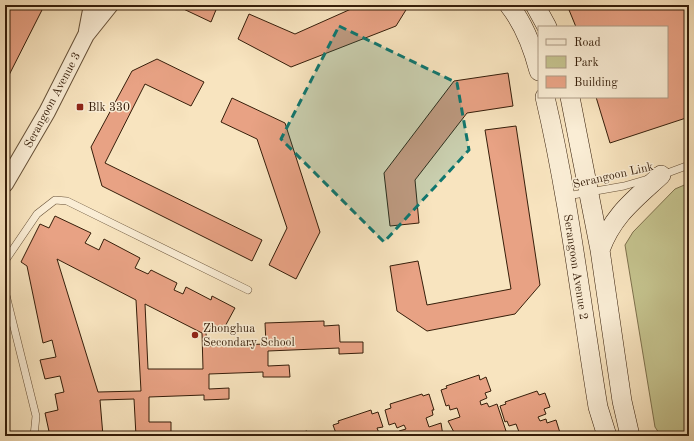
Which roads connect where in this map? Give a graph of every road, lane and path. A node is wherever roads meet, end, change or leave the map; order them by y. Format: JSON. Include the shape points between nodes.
{"nodes":[{"id":1,"x":92,"y":5,"type":"edge"},
{"id":2,"x":110,"y":5,"type":"edge"},
{"id":3,"x":523,"y":8,"type":"edge"},
{"id":4,"x":536,"y":34,"type":"edge"},
{"id":5,"x":86,"y":35,"type":"junction"},
{"id":6,"x":538,"y":59,"type":"edge"},
{"id":7,"x":545,"y":98,"type":"edge"},
{"id":8,"x":570,"y":98,"type":"edge"},
{"id":9,"x":689,"y":165,"type":"edge"},
{"id":10,"x":660,"y":175,"type":"junction"},
{"id":11,"x":5,"y":184,"type":"edge"},
{"id":12,"x":589,"y":192,"type":"junction"},
{"id":13,"x":564,"y":197,"type":"junction"},
{"id":14,"x":600,"y":250,"type":"junction"},
{"id":15,"x":5,"y":261,"type":"edge"},
{"id":16,"x":248,"y":290,"type":"dead end"},
{"id":17,"x":5,"y":291,"type":"edge"},
{"id":18,"x":34,"y":436,"type":"edge"},
{"id":19,"x":607,"y":436,"type":"edge"},
{"id":20,"x":630,"y":436,"type":"edge"}],
"edges":[{"from":1,"to":5,"type":"street","name":"Serangoon Avenue 3"},
{"from":2,"to":5,"type":"street","name":"Serangoon Avenue 3"},
{"from":3,"to":4,"type":"main road"},
{"from":4,"to":6,"type":"main road"},
{"from":5,"to":11,"type":"street","name":"Serangoon Avenue 3","via":[[47,112]]},
{"from":7,"to":13,"type":"main road","name":"Serangoon Avenue 2"},
{"from":8,"to":12,"type":"main road","name":"Serangoon Avenue 2"},
{"from":9,"to":10,"type":"lane","name":"Serangoon Link"},
{"from":10,"to":12,"type":"lane","name":"Serangoon Link","via":[[624,186]]},
{"from":10,"to":14,"type":"main road","via":[[620,214],[607,232]]},
{"from":12,"to":13,"type":"lane","name":"Serangoon Link"},
{"from":12,"to":14,"type":"main road","name":"Serangoon Avenue 2"},
{"from":13,"to":19,"type":"main road","name":"Serangoon Avenue 2","via":[[598,407]]},
{"from":14,"to":20,"type":"main road","name":"Serangoon Avenue 2","via":[[622,401]]},
{"from":15,"to":16,"type":"lane","via":[[37,214],[56,200],[67,201]]},
{"from":17,"to":18,"type":"lane","via":[[36,416]]}]}
